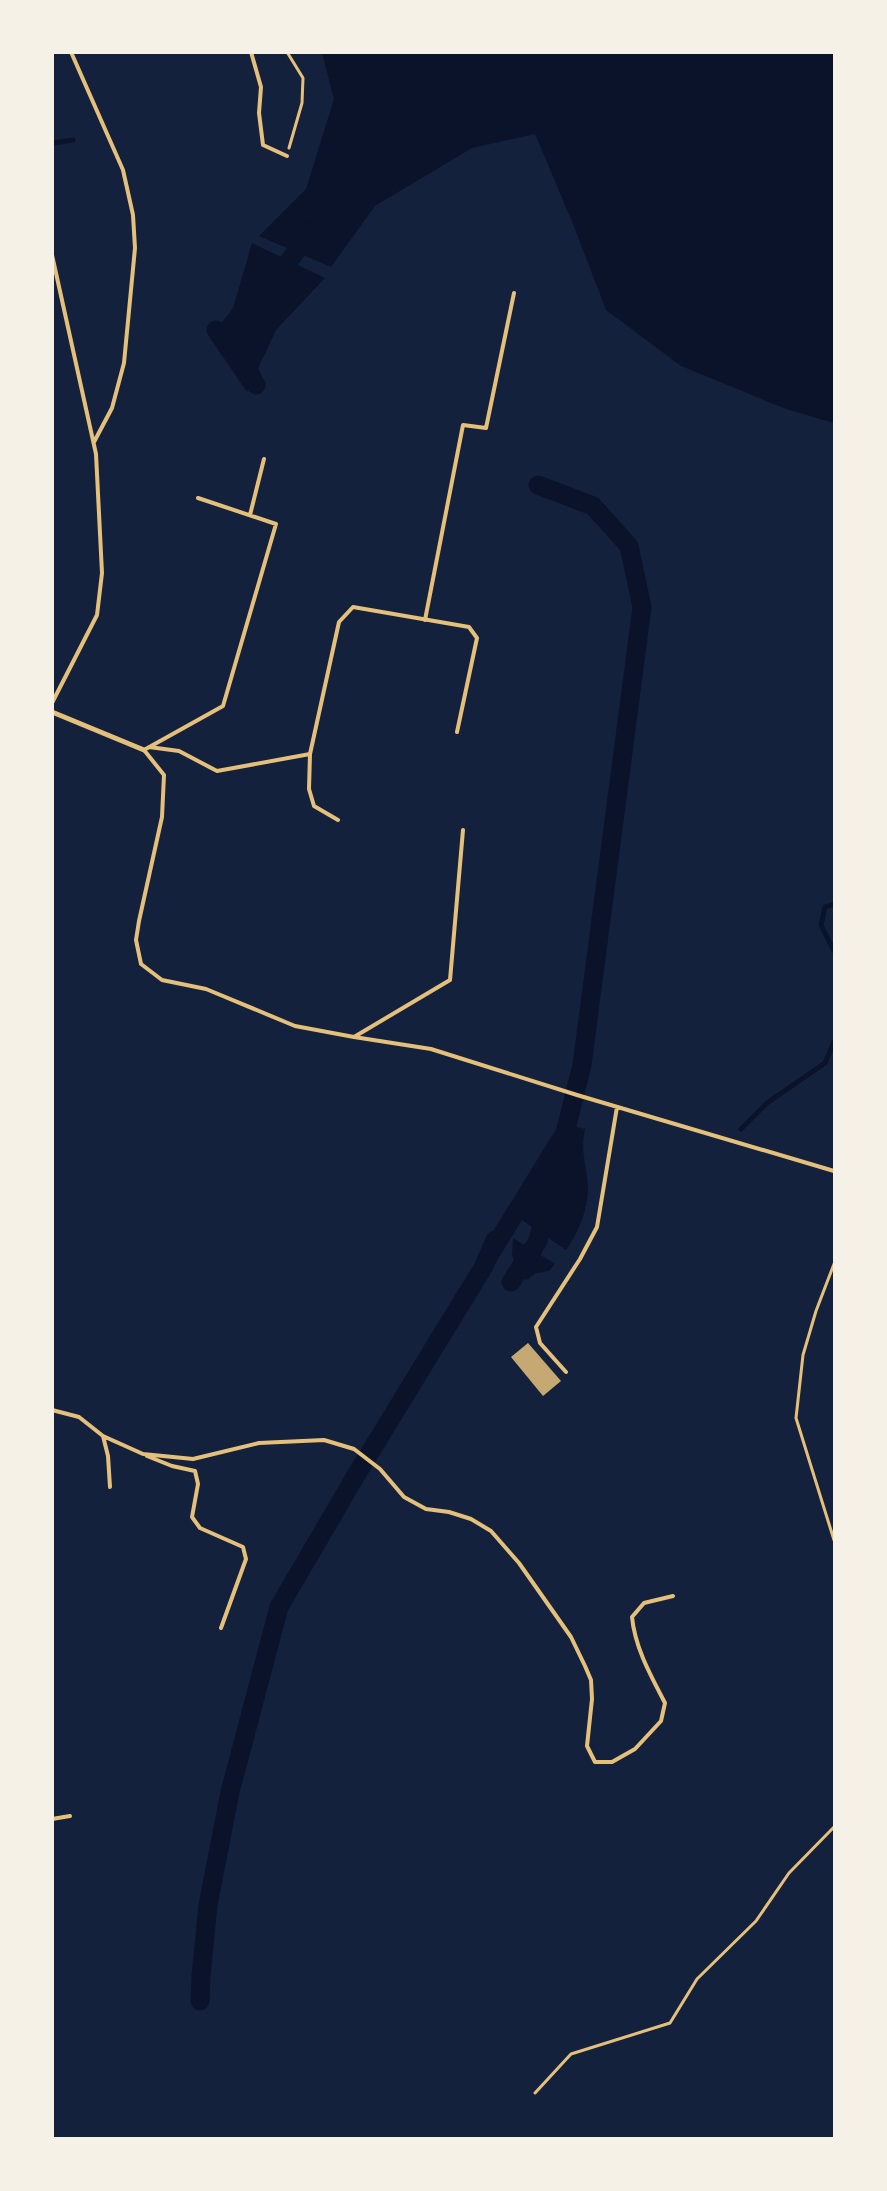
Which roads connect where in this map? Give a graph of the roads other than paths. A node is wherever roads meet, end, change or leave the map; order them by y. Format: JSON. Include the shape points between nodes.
{"nodes":[{"id":1,"x":71,"y":52,"type":"edge"},
{"id":2,"x":251,"y":52,"type":"edge"},
{"id":3,"x":287,"y":156,"type":"road end"},
{"id":4,"x":52,"y":255,"type":"edge"},
{"id":5,"x":514,"y":293,"type":"dead end"},
{"id":6,"x":94,"y":442,"type":"junction"},
{"id":7,"x":264,"y":459,"type":"dead end"},
{"id":8,"x":198,"y":498,"type":"dead end"},
{"id":9,"x":250,"y":515,"type":"junction"},
{"id":10,"x":425,"y":620,"type":"junction"},
{"id":11,"x":52,"y":703,"type":"edge"},
{"id":12,"x":52,"y":712,"type":"edge"},
{"id":13,"x":457,"y":732,"type":"dead end"},
{"id":14,"x":147,"y":749,"type":"junction"},
{"id":15,"x":310,"y":754,"type":"junction"},
{"id":16,"x":338,"y":820,"type":"dead end"},
{"id":17,"x":463,"y":830,"type":"dead end"},
{"id":18,"x":354,"y":1037,"type":"junction"},
{"id":19,"x":617,"y":1107,"type":"junction"},
{"id":20,"x":834,"y":1171,"type":"edge"},
{"id":21,"x":566,"y":1372,"type":"dead end"},
{"id":22,"x":52,"y":1410,"type":"edge"},
{"id":23,"x":104,"y":1436,"type":"junction"},
{"id":24,"x":143,"y":1454,"type":"junction"},
{"id":25,"x":110,"y":1487,"type":"dead end"},
{"id":26,"x":673,"y":1596,"type":"dead end"},
{"id":27,"x":220,"y":1628,"type":"dead end"},
{"id":28,"x":70,"y":1816,"type":"dead end"},
{"id":29,"x":52,"y":1819,"type":"edge"}],
"edges":[{"from":1,"to":6,"type":"lane","via":[[123,170],[133,215],[135,248],[124,363],[112,408]]},
{"from":2,"to":3,"type":"lane","via":[[261,87],[259,114],[263,145]]},
{"from":4,"to":6,"type":"lane"},
{"from":5,"to":10,"type":"lane","via":[[486,428],[463,425]]},
{"from":6,"to":11,"type":"lane","via":[[102,573],[97,615]]},
{"from":7,"to":9,"type":"lane"},
{"from":8,"to":9,"type":"lane"},
{"from":9,"to":14,"type":"lane","via":[[276,524],[223,706]]},
{"from":10,"to":13,"type":"lane","via":[[469,628],[477,638]]},
{"from":10,"to":15,"type":"lane","via":[[353,607],[339,622]]},
{"from":12,"to":14,"type":"street"},
{"from":14,"to":15,"type":"lane","via":[[179,750],[217,770]]},
{"from":14,"to":18,"type":"lane","via":[[164,775],[162,818],[138,921],[136,940],[141,964],[162,980],[206,989],[295,1026]]},
{"from":15,"to":16,"type":"lane","via":[[309,789],[314,806]]},
{"from":17,"to":18,"type":"lane","via":[[450,980]]},
{"from":18,"to":19,"type":"lane","via":[[431,1049]]},
{"from":19,"to":20,"type":"lane"},
{"from":19,"to":21,"type":"lane","via":[[597,1227],[536,1327],[540,1343]]},
{"from":22,"to":23,"type":"lane","via":[[79,1417]]},
{"from":23,"to":24,"type":"lane"},
{"from":23,"to":25,"type":"lane"},
{"from":24,"to":26,"type":"lane","via":[[193,1459],[259,1443],[324,1440],[354,1449],[380,1469],[404,1496],[426,1509],[471,1519],[490,1531],[519,1563],[571,1637],[585,1666],[591,1680],[592,1699],[587,1746],[595,1762],[612,1762],[635,1749],[660,1722],[665,1703],[643,1660],[632,1617],[644,1603]]},
{"from":24,"to":27,"type":"lane","via":[[195,1471],[198,1484],[192,1517],[200,1528],[243,1547],[246,1559]]},
{"from":28,"to":29,"type":"lane"}]}
